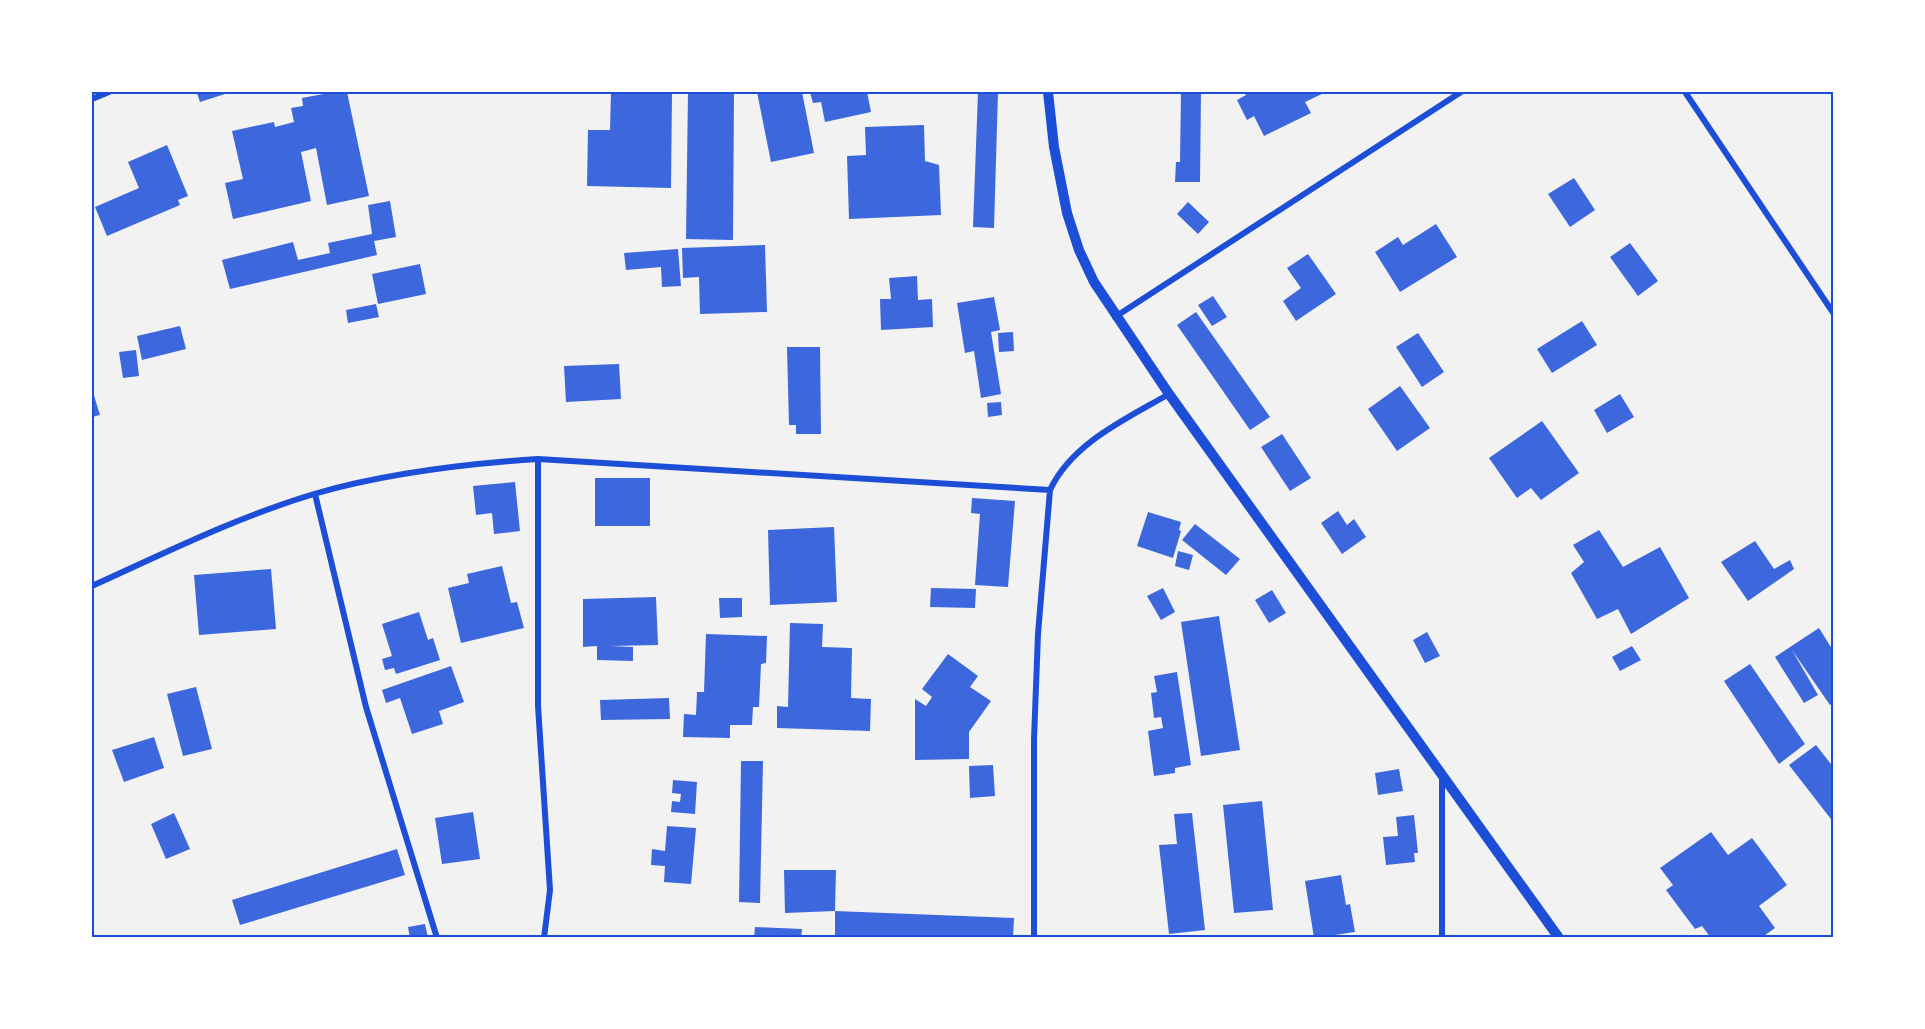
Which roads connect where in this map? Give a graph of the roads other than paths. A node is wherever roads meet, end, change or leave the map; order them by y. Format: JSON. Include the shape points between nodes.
{"nodes":[{"id":1,"x":109,"y":92,"type":"edge"},
{"id":2,"x":1048,"y":92,"type":"edge"},
{"id":3,"x":1461,"y":92,"type":"edge"},
{"id":4,"x":1685,"y":92,"type":"edge"},
{"id":5,"x":92,"y":99,"type":"edge"},
{"id":6,"x":1833,"y":314,"type":"edge"},
{"id":7,"x":1115,"y":317,"type":"junction"},
{"id":8,"x":1169,"y":394,"type":"junction"},
{"id":9,"x":538,"y":459,"type":"junction"},
{"id":10,"x":1050,"y":490,"type":"junction"},
{"id":11,"x":315,"y":494,"type":"junction"},
{"id":12,"x":92,"y":586,"type":"edge"},
{"id":13,"x":1442,"y":773,"type":"junction"},
{"id":14,"x":436,"y":938,"type":"edge"},
{"id":15,"x":544,"y":938,"type":"edge"},
{"id":16,"x":1034,"y":938,"type":"edge"},
{"id":17,"x":1442,"y":938,"type":"edge"},
{"id":18,"x":1559,"y":938,"type":"edge"}],
"edges":[{"from":1,"to":5,"type":"street"},
{"from":2,"to":7,"type":"street","via":[[1054,147],[1070,222],[1094,282]]},
{"from":3,"to":7,"type":"street"},
{"from":4,"to":6,"type":"street"},
{"from":7,"to":8,"type":"street"},
{"from":8,"to":10,"type":"street","via":[[1089,443],[1059,472]]},
{"from":8,"to":13,"type":"street"},
{"from":9,"to":10,"type":"street"},
{"from":9,"to":11,"type":"street","via":[[433,470]]},
{"from":9,"to":15,"type":"street","via":[[538,706],[550,890]]},
{"from":10,"to":16,"type":"street","via":[[1034,739]]},
{"from":11,"to":12,"type":"street","via":[[254,515]]},
{"from":11,"to":14,"type":"street","via":[[366,707]]},
{"from":13,"to":17,"type":"street"},
{"from":13,"to":18,"type":"street"}]}
